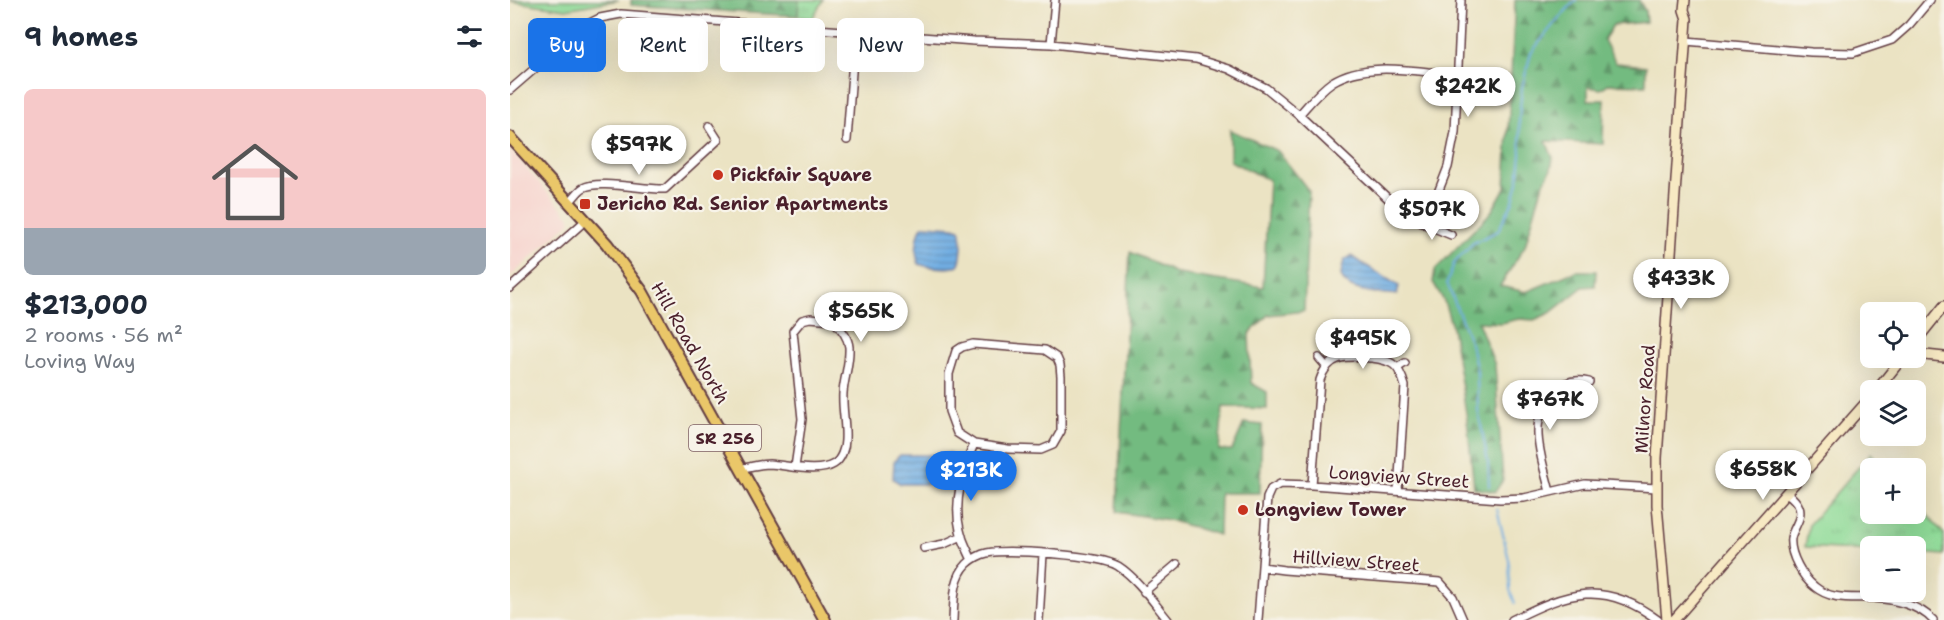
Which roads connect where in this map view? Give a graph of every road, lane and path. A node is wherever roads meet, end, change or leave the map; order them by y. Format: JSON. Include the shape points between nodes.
{"nodes":[{"id":1,"x":1055,"y":0,"type":"edge"},
{"id":2,"x":1461,"y":0,"type":"edge"},
{"id":3,"x":1684,"y":0,"type":"edge"},
{"id":4,"x":1930,"y":0,"type":"edge"},
{"id":5,"x":837,"y":31,"type":"edge"},
{"id":6,"x":924,"y":37,"type":"edge"},
{"id":7,"x":1686,"y":41,"type":"junction"},
{"id":8,"x":1051,"y":44,"type":"junction"},
{"id":9,"x":852,"y":72,"type":"edge"},
{"id":10,"x":1457,"y":75,"type":"junction"},
{"id":11,"x":510,"y":90,"type":"edge"},
{"id":12,"x":1299,"y":115,"type":"junction"},
{"id":13,"x":709,"y":126,"type":"dead end"},
{"id":14,"x":510,"y":137,"type":"edge"},
{"id":15,"x":847,"y":140,"type":"dead end"},
{"id":16,"x":569,"y":202,"type":"junction"},
{"id":17,"x":586,"y":220,"type":"junction"},
{"id":18,"x":1422,"y":223,"type":"junction"},
{"id":19,"x":1451,"y":235,"type":"dead end"},
{"id":20,"x":510,"y":288,"type":"edge"},
{"id":21,"x":1944,"y":306,"type":"edge"},
{"id":22,"x":1926,"y":328,"type":"edge"},
{"id":23,"x":1926,"y":355,"type":"edge"},
{"id":24,"x":1944,"y":357,"type":"edge"},
{"id":25,"x":1319,"y":358,"type":"dead end"},
{"id":26,"x":1405,"y":363,"type":"dead end"},
{"id":27,"x":1326,"y":366,"type":"junction"},
{"id":28,"x":1397,"y":368,"type":"junction"},
{"id":29,"x":1894,"y":368,"type":"edge"},
{"id":30,"x":1885,"y":380,"type":"edge"},
{"id":31,"x":1589,"y":382,"type":"dead end"},
{"id":32,"x":1860,"y":409,"type":"edge"},
{"id":33,"x":974,"y":444,"type":"junction"},
{"id":34,"x":795,"y":467,"type":"junction"},
{"id":35,"x":742,"y":468,"type":"junction"},
{"id":36,"x":1312,"y":485,"type":"junction"},
{"id":37,"x":1657,"y":488,"type":"junction"},
{"id":38,"x":1398,"y":492,"type":"junction"},
{"id":39,"x":1550,"y":492,"type":"junction"},
{"id":40,"x":1787,"y":493,"type":"junction"},
{"id":41,"x":962,"y":536,"type":"junction"},
{"id":42,"x":924,"y":548,"type":"dead end"},
{"id":43,"x":1043,"y":554,"type":"junction"},
{"id":44,"x":972,"y":560,"type":"junction"},
{"id":45,"x":1177,"y":564,"type":"dead end"},
{"id":46,"x":1262,"y":567,"type":"junction"},
{"id":47,"x":1144,"y":592,"type":"junction"},
{"id":48,"x":825,"y":620,"type":"edge"},
{"id":49,"x":953,"y":620,"type":"edge"},
{"id":50,"x":1039,"y":620,"type":"edge"},
{"id":51,"x":1168,"y":620,"type":"edge"},
{"id":52,"x":1258,"y":620,"type":"edge"},
{"id":53,"x":1463,"y":620,"type":"edge"},
{"id":54,"x":1512,"y":620,"type":"edge"},
{"id":55,"x":1658,"y":620,"type":"edge"},
{"id":56,"x":1667,"y":620,"type":"edge"},
{"id":57,"x":1674,"y":620,"type":"edge"},
{"id":58,"x":1933,"y":620,"type":"edge"}],
"edges":[{"from":1,"to":8,"type":"street"},
{"from":2,"to":10,"type":"street"},
{"from":3,"to":7,"type":"main road","name":"Milnor Road"},
{"from":4,"to":7,"type":"street","via":[[1892,40],[1853,53]]},
{"from":5,"to":11,"type":"street","via":[[621,14],[584,26]]},
{"from":6,"to":8,"type":"street"},
{"from":7,"to":37,"type":"main road","name":"Milnor Road"},
{"from":8,"to":12,"type":"street","via":[[1196,59],[1229,69],[1266,88]]},
{"from":9,"to":15,"type":"street"},
{"from":10,"to":12,"type":"street","via":[[1380,69],[1348,74],[1322,90]]},
{"from":10,"to":18,"type":"street","via":[[1455,132],[1448,167]]},
{"from":12,"to":18,"type":"street","via":[[1395,205]]},
{"from":13,"to":16,"type":"street","via":[[718,140],[665,189],[598,184],[584,188]]},
{"from":14,"to":16,"type":"main road","name":"Hill Road North","number":"SR 256"},
{"from":16,"to":17,"type":"main road","name":"Hill Road North","number":"SR 256"},
{"from":17,"to":20,"type":"street"},
{"from":17,"to":35,"type":"main road","name":"Hill Road North","number":"SR 256","via":[[642,291]]},
{"from":18,"to":19,"type":"street"},
{"from":21,"to":22,"type":"main road"},
{"from":23,"to":24,"type":"main road"},
{"from":25,"to":27,"type":"street"},
{"from":26,"to":28,"type":"street"},
{"from":27,"to":28,"type":"street","via":[[1348,356],[1382,359]]},
{"from":27,"to":36,"type":"street","via":[[1320,380]]},
{"from":28,"to":38,"type":"street","via":[[1405,386]]},
{"from":29,"to":30,"type":"main road"},
{"from":31,"to":39,"type":"street","via":[[1563,384],[1540,413],[1538,441]]},
{"from":32,"to":40,"type":"main road"},
{"from":33,"to":33,"type":"street","via":[[1041,450],[1053,445],[1061,431],[1061,376],[1060,364],[1051,353],[973,344],[956,351],[949,374],[949,411],[957,433]]},
{"from":33,"to":41,"type":"street","via":[[960,484]]},
{"from":34,"to":34,"type":"street","via":[[816,469],[834,464],[841,457],[849,345],[833,320],[802,320],[793,332],[802,419]]},
{"from":34,"to":35,"type":"street","via":[[767,464]]},
{"from":35,"to":48,"type":"main road","name":"Hill Road North","number":"SR 256"},
{"from":36,"to":38,"type":"street","name":"Longview Street"},
{"from":36,"to":46,"type":"street","name":"Longview Street","via":[[1280,484],[1271,489]]},
{"from":37,"to":39,"type":"street","name":"Longview Street","via":[[1597,484]]},
{"from":37,"to":56,"type":"main road","name":"Milnor Road"},
{"from":38,"to":39,"type":"street","name":"Longview Street","via":[[1500,499]]},
{"from":40,"to":57,"type":"main road"},
{"from":40,"to":58,"type":"street","via":[[1800,510],[1791,548],[1812,585],[1842,598],[1899,602],[1925,612]]},
{"from":41,"to":42,"type":"street"},
{"from":41,"to":44,"type":"street"},
{"from":43,"to":44,"type":"street","via":[[1003,551],[984,553]]},
{"from":43,"to":47,"type":"street","via":[[1100,559],[1118,566]]},
{"from":43,"to":50,"type":"street"},
{"from":44,"to":49,"type":"street","via":[[958,579]]},
{"from":45,"to":47,"type":"street"},
{"from":46,"to":52,"type":"street","name":"Longview Street"},
{"from":46,"to":53,"type":"street","name":"Hillview Street","via":[[1440,582],[1453,597]]},
{"from":47,"to":51,"type":"street"},
{"from":54,"to":55,"type":"street","via":[[1551,602],[1588,593],[1626,600]]}]}
